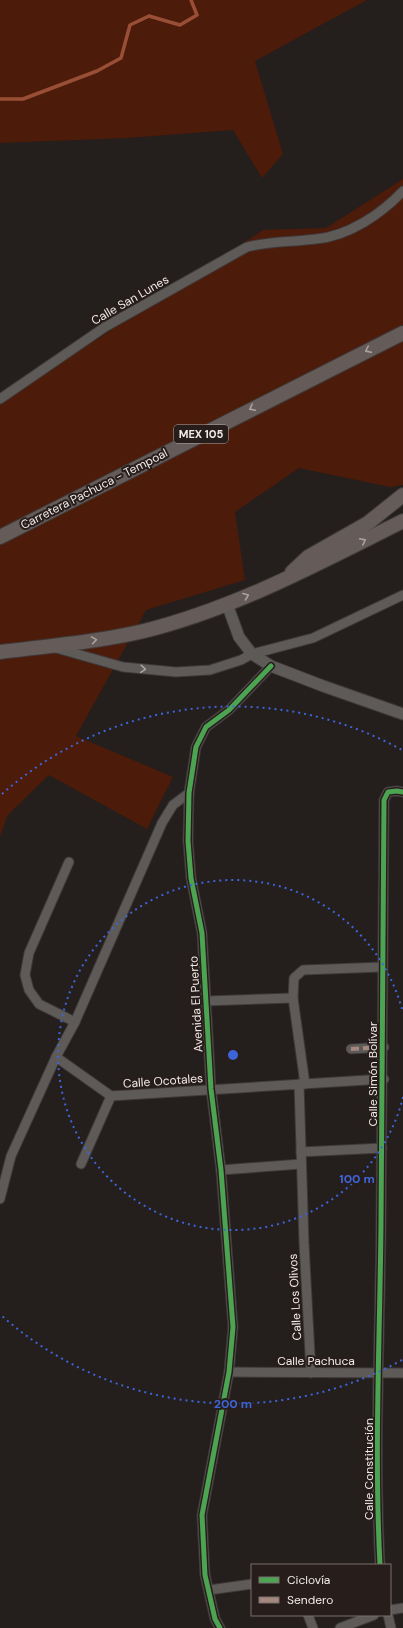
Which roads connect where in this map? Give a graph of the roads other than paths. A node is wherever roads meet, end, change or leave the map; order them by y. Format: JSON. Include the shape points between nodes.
{"nodes":[{"id":1,"x":403,"y":191,"type":"edge"},
{"id":2,"x":403,"y":333,"type":"edge"},
{"id":3,"x":0,"y":399,"type":"edge"},
{"id":4,"x":403,"y":495,"type":"edge"},
{"id":5,"x":403,"y":521,"type":"edge"},
{"id":6,"x":0,"y":537,"type":"edge"},
{"id":7,"x":282,"y":582,"type":"junction"},
{"id":8,"x":403,"y":595,"type":"edge"},
{"id":9,"x":227,"y":604,"type":"junction"},
{"id":10,"x":51,"y":646,"type":"junction"},
{"id":11,"x":0,"y":652,"type":"edge"},
{"id":12,"x":252,"y":654,"type":"junction"},
{"id":13,"x":271,"y":666,"type":"junction"},
{"id":14,"x":403,"y":714,"type":"edge"},
{"id":15,"x":403,"y":792,"type":"edge"},
{"id":16,"x":189,"y":793,"type":"junction"},
{"id":17,"x":69,"y":862,"type":"dead end"},
{"id":18,"x":382,"y":966,"type":"junction"},
{"id":19,"x":293,"y":998,"type":"junction"},
{"id":20,"x":206,"y":1001,"type":"junction"},
{"id":21,"x":75,"y":1022,"type":"junction"},
{"id":22,"x":384,"y":1047,"type":"junction"},
{"id":23,"x":351,"y":1049,"type":"dead end"},
{"id":24,"x":56,"y":1057,"type":"junction"},
{"id":25,"x":384,"y":1079,"type":"junction"},
{"id":26,"x":302,"y":1084,"type":"junction"},
{"id":27,"x":211,"y":1089,"type":"junction"},
{"id":28,"x":111,"y":1096,"type":"junction"},
{"id":29,"x":382,"y":1148,"type":"junction"},
{"id":30,"x":301,"y":1152,"type":"junction"},
{"id":31,"x":81,"y":1164,"type":"dead end"},
{"id":32,"x":301,"y":1164,"type":"junction"},
{"id":33,"x":221,"y":1170,"type":"junction"},
{"id":34,"x":0,"y":1199,"type":"edge"},
{"id":35,"x":229,"y":1372,"type":"junction"},
{"id":36,"x":311,"y":1373,"type":"junction"},
{"id":37,"x":378,"y":1373,"type":"junction"},
{"id":38,"x":403,"y":1373,"type":"edge"},
{"id":39,"x":380,"y":1564,"type":"edge"},
{"id":40,"x":251,"y":1584,"type":"edge"},
{"id":41,"x":209,"y":1590,"type":"junction"},
{"id":42,"x":403,"y":1608,"type":"edge"},
{"id":43,"x":391,"y":1610,"type":"edge"},
{"id":44,"x":308,"y":1616,"type":"edge"},
{"id":45,"x":371,"y":1616,"type":"edge"},
{"id":46,"x":388,"y":1616,"type":"edge"},
{"id":47,"x":220,"y":1628,"type":"edge"},
{"id":48,"x":313,"y":1628,"type":"edge"},
{"id":49,"x":340,"y":1628,"type":"edge"},
{"id":50,"x":391,"y":1628,"type":"edge"}],
"edges":[{"from":1,"to":3,"type":"street","name":"Calle San Lunes","via":[[394,200],[343,233],[318,239],[264,242],[240,251],[105,327]]},
{"from":2,"to":6,"type":"main road","name":"Carretera Pachuca - Tempoal","number":"MEX 105","one_way":true},
{"from":4,"to":7,"type":"main road","via":[[368,523],[308,557]]},
{"from":7,"to":5,"type":"main road","one_way":true},
{"from":9,"to":7,"type":"main road","one_way":true},
{"from":8,"to":12,"type":"street","via":[[312,638]]},
{"from":10,"to":9,"type":"main road","one_way":true,"via":[[144,631]]},
{"from":9,"to":12,"type":"street","via":[[239,637]]},
{"from":10,"to":11,"type":"main road"},
{"from":10,"to":12,"type":"street","one_way":true,"via":[[123,667],[176,672],[210,670],[242,660]]},
{"from":12,"to":13,"type":"street"},
{"from":13,"to":14,"type":"street"},
{"from":13,"to":16,"type":"street","name":"Avenida El Puerto","via":[[229,710],[206,727],[196,747]]},
{"from":15,"to":18,"type":"street","name":"Calle Simón Bolívar","via":[[388,792],[384,800]]},
{"from":16,"to":20,"type":"street","name":"Avenida El Puerto","via":[[188,842],[191,878],[202,933]]},
{"from":16,"to":21,"type":"street","via":[[173,805],[162,823]]},
{"from":17,"to":21,"type":"street","via":[[29,953],[25,975],[29,990],[39,1004]]},
{"from":18,"to":19,"type":"street","via":[[303,970],[294,978]]},
{"from":18,"to":22,"type":"street","name":"Calle Simón Bolívar"},
{"from":19,"to":20,"type":"street"},
{"from":19,"to":26,"type":"street"},
{"from":20,"to":27,"type":"street","name":"Avenida El Puerto"},
{"from":21,"to":24,"type":"street"},
{"from":22,"to":23,"type":"street"},
{"from":22,"to":25,"type":"street","name":"Calle Simón Bolívar"},
{"from":24,"to":28,"type":"street","name":"Calle Ocotales"},
{"from":24,"to":34,"type":"street","via":[[10,1156]]},
{"from":25,"to":26,"type":"street","name":"Calle Ocotales"},
{"from":25,"to":29,"type":"street","name":"Calle Simón Bolívar"},
{"from":26,"to":27,"type":"street","name":"Calle Ocotales"},
{"from":26,"to":30,"type":"street","name":"Calle Los Olivos"},
{"from":27,"to":28,"type":"street","name":"Calle Ocotales"},
{"from":27,"to":33,"type":"street","name":"Avenida El Puerto"},
{"from":28,"to":31,"type":"street"},
{"from":29,"to":30,"type":"street"},
{"from":29,"to":37,"type":"street","name":"Calle Simón Bolívar"},
{"from":30,"to":32,"type":"street","name":"Calle Los Olivos"},
{"from":32,"to":33,"type":"street"},
{"from":32,"to":36,"type":"street","name":"Calle Los Olivos"},
{"from":33,"to":35,"type":"street","name":"Avenida El Puerto","via":[[233,1327]]},
{"from":35,"to":36,"type":"street","name":"Calle Pachuca"},
{"from":35,"to":41,"type":"street","name":"Avenida El Puerto","via":[[202,1515],[205,1575]]},
{"from":36,"to":37,"type":"street","name":"Calle Pachuca"},
{"from":37,"to":38,"type":"street","name":"Calle Pachuca"},
{"from":37,"to":39,"type":"street","name":"Calle Constitución"},
{"from":40,"to":41,"type":"street"},
{"from":41,"to":47,"type":"street","name":"Avenida El Puerto","via":[[215,1619]]},
{"from":42,"to":43,"type":"street"},
{"from":44,"to":48,"type":"street"},
{"from":45,"to":49,"type":"street"},
{"from":46,"to":50,"type":"street"}]}
